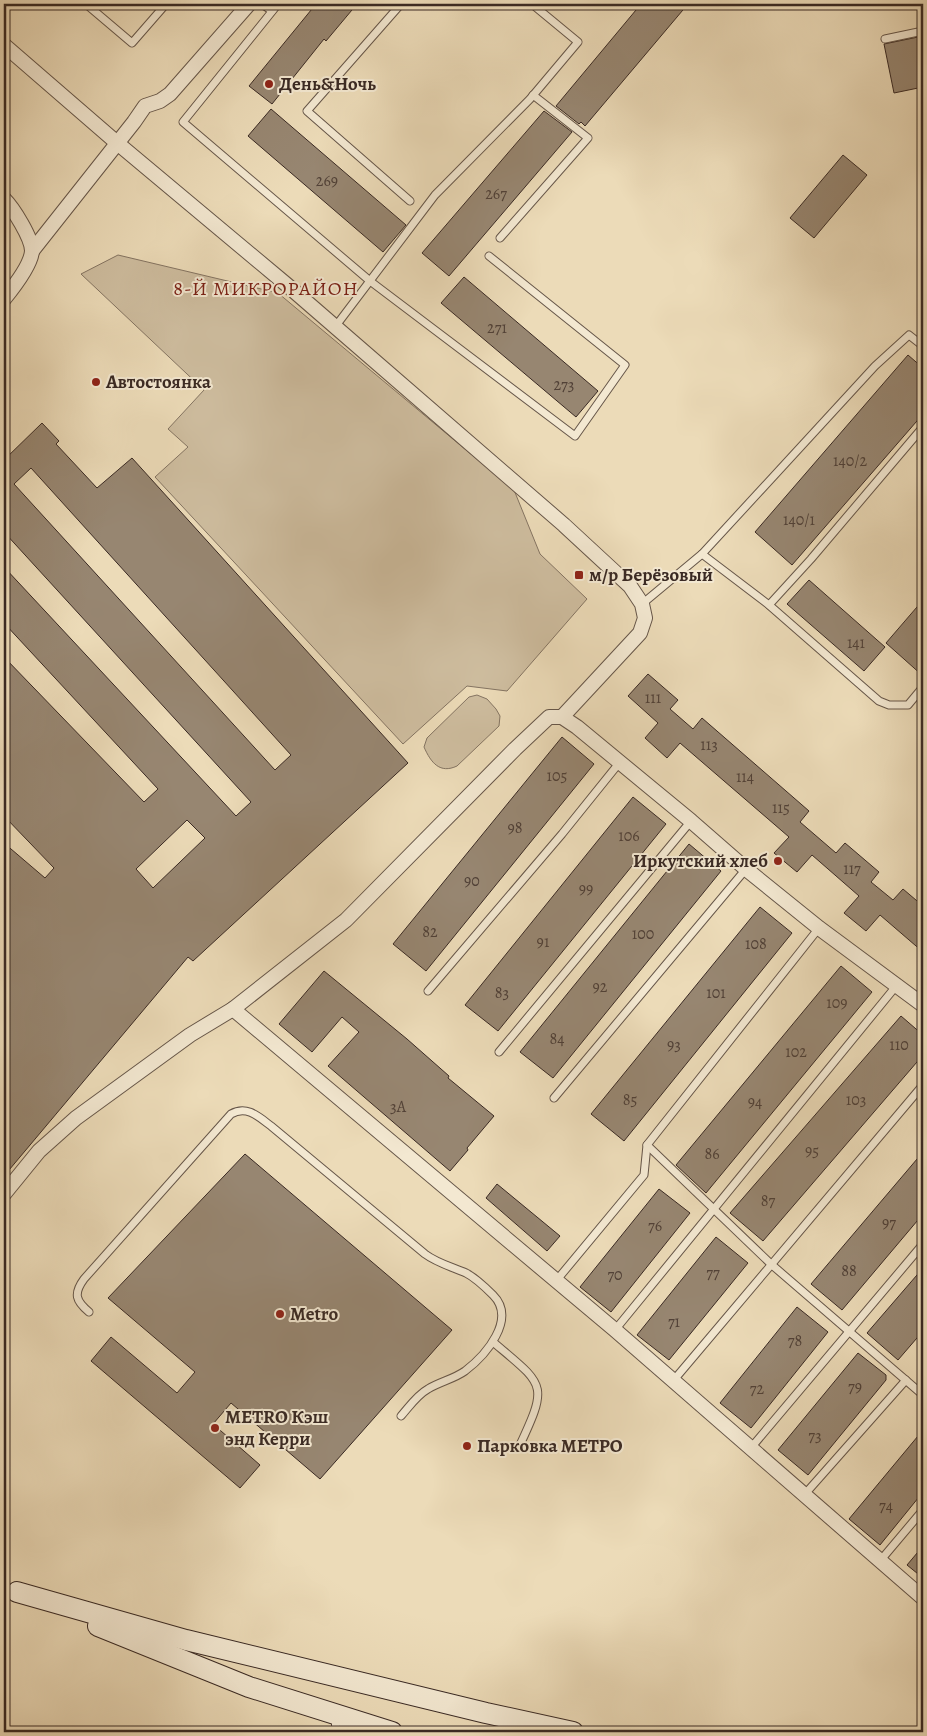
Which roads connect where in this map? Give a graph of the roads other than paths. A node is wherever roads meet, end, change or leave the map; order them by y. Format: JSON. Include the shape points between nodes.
{"nodes":[{"id":1,"x":86,"y":4,"type":"edge"},
{"id":2,"x":166,"y":4,"type":"edge"},
{"id":3,"x":249,"y":4,"type":"edge"},
{"id":4,"x":262,"y":4,"type":"edge"},
{"id":5,"x":278,"y":4,"type":"edge"},
{"id":6,"x":402,"y":4,"type":"edge"},
{"id":7,"x":532,"y":4,"type":"edge"},
{"id":8,"x":272,"y":11,"type":"junction"},
{"id":9,"x":923,"y":31,"type":"edge"},
{"id":10,"x":885,"y":39,"type":"dead end"},
{"id":11,"x":4,"y":45,"type":"edge"},
{"id":12,"x":533,"y":95,"type":"junction"},
{"id":13,"x":116,"y":142,"type":"junction"},
{"id":14,"x":4,"y":199,"type":"edge"},
{"id":15,"x":410,"y":201,"type":"dead end"},
{"id":16,"x":500,"y":238,"type":"dead end"},
{"id":17,"x":32,"y":251,"type":"junction"},
{"id":18,"x":489,"y":256,"type":"dead end"},
{"id":19,"x":370,"y":281,"type":"junction"},
{"id":20,"x":6,"y":292,"type":"edge"},
{"id":21,"x":335,"y":327,"type":"junction"},
{"id":22,"x":923,"y":346,"type":"edge"},
{"id":23,"x":923,"y":427,"type":"edge"},
{"id":24,"x":702,"y":554,"type":"junction"},
{"id":25,"x":642,"y":604,"type":"junction"},
{"id":26,"x":769,"y":605,"type":"junction"},
{"id":27,"x":923,"y":687,"type":"edge"},
{"id":28,"x":562,"y":717,"type":"junction"},
{"id":29,"x":620,"y":762,"type":"junction"},
{"id":30,"x":692,"y":821,"type":"junction"},
{"id":31,"x":746,"y":869,"type":"junction"},
{"id":32,"x":819,"y":928,"type":"junction"},
{"id":33,"x":897,"y":984,"type":"junction"},
{"id":34,"x":428,"y":990,"type":"dead end"},
{"id":35,"x":923,"y":1005,"type":"edge"},
{"id":36,"x":233,"y":1009,"type":"junction"},
{"id":37,"x":499,"y":1052,"type":"dead end"},
{"id":38,"x":923,"y":1086,"type":"edge"},
{"id":39,"x":554,"y":1098,"type":"dead end"},
{"id":40,"x":647,"y":1145,"type":"junction"},
{"id":41,"x":4,"y":1194,"type":"edge"},
{"id":42,"x":713,"y":1209,"type":"junction"},
{"id":43,"x":923,"y":1244,"type":"edge"},
{"id":44,"x":772,"y":1265,"type":"junction"},
{"id":45,"x":556,"y":1281,"type":"junction"},
{"id":46,"x":90,"y":1312,"type":"dead end"},
{"id":47,"x":614,"y":1330,"type":"junction"},
{"id":48,"x":850,"y":1332,"type":"junction"},
{"id":49,"x":493,"y":1342,"type":"junction"},
{"id":50,"x":906,"y":1380,"type":"junction"},
{"id":51,"x":674,"y":1381,"type":"junction"},
{"id":52,"x":923,"y":1395,"type":"edge"},
{"id":53,"x":401,"y":1416,"type":"dead end"},
{"id":54,"x":519,"y":1447,"type":"dead end"},
{"id":55,"x":750,"y":1449,"type":"junction"},
{"id":56,"x":805,"y":1494,"type":"junction"},
{"id":57,"x":923,"y":1510,"type":"edge"},
{"id":58,"x":880,"y":1561,"type":"junction"},
{"id":59,"x":11,"y":1589,"type":"edge"},
{"id":60,"x":923,"y":1598,"type":"edge"},
{"id":61,"x":335,"y":1723,"type":"edge"},
{"id":62,"x":392,"y":1732,"type":"edge"},
{"id":63,"x":573,"y":1732,"type":"edge"}],
"edges":[{"from":1,"to":2,"type":"lane","via":[[132,43]]},
{"from":3,"to":13,"type":"street","via":[[170,94],[145,106]]},
{"from":4,"to":8,"type":"lane"},
{"from":5,"to":8,"type":"lane"},
{"from":6,"to":15,"type":"lane","via":[[307,111]]},
{"from":7,"to":12,"type":"lane","via":[[578,42]]},
{"from":8,"to":19,"type":"lane","via":[[183,122]]},
{"from":9,"to":10,"type":"lane"},
{"from":11,"to":13,"type":"street"},
{"from":12,"to":16,"type":"lane","via":[[588,138]]},
{"from":12,"to":19,"type":"lane","via":[[436,195]]},
{"from":13,"to":17,"type":"street"},
{"from":13,"to":21,"type":"street"},
{"from":14,"to":17,"type":"street","via":[[27,235]]},
{"from":17,"to":20,"type":"street","via":[[25,270]]},
{"from":18,"to":19,"type":"lane","via":[[626,365],[575,436]]},
{"from":19,"to":21,"type":"lane"},
{"from":21,"to":25,"type":"street","via":[[564,525],[630,586]]},
{"from":22,"to":24,"type":"lane","via":[[909,335],[875,366]]},
{"from":23,"to":26,"type":"lane"},
{"from":24,"to":25,"type":"lane"},
{"from":24,"to":26,"type":"lane"},
{"from":25,"to":28,"type":"street","via":[[645,618],[640,633]]},
{"from":26,"to":27,"type":"lane","via":[[879,701],[889,705],[908,705]]},
{"from":28,"to":29,"type":"street"},
{"from":28,"to":36,"type":"street","via":[[549,717],[346,920]]},
{"from":29,"to":30,"type":"street"},
{"from":29,"to":34,"type":"lane"},
{"from":30,"to":31,"type":"street"},
{"from":30,"to":37,"type":"lane"},
{"from":31,"to":32,"type":"street"},
{"from":31,"to":39,"type":"lane"},
{"from":32,"to":33,"type":"street"},
{"from":32,"to":40,"type":"lane"},
{"from":33,"to":35,"type":"street"},
{"from":33,"to":42,"type":"lane"},
{"from":36,"to":41,"type":"street","via":[[190,1035],[76,1118],[39,1150]]},
{"from":36,"to":45,"type":"street"},
{"from":38,"to":44,"type":"lane"},
{"from":40,"to":42,"type":"lane"},
{"from":40,"to":45,"type":"lane","via":[[644,1175]]},
{"from":42,"to":44,"type":"lane"},
{"from":42,"to":47,"type":"lane"},
{"from":43,"to":48,"type":"lane"},
{"from":44,"to":48,"type":"lane"},
{"from":44,"to":51,"type":"lane"},
{"from":45,"to":47,"type":"street"},
{"from":46,"to":49,"type":"lane","via":[[78,1299],[78,1289],[84,1279],[231,1114],[241,1110],[254,1114],[271,1126],[425,1254],[470,1276],[490,1292],[498,1300],[501,1313]]},
{"from":47,"to":51,"type":"street"},
{"from":48,"to":50,"type":"lane"},
{"from":48,"to":55,"type":"lane"},
{"from":49,"to":53,"type":"lane","via":[[465,1371],[422,1393]]},
{"from":49,"to":54,"type":"lane","via":[[527,1372],[538,1388],[538,1401]]},
{"from":50,"to":52,"type":"lane"},
{"from":50,"to":56,"type":"lane"},
{"from":51,"to":55,"type":"street"},
{"from":55,"to":56,"type":"street"},
{"from":56,"to":58,"type":"street"},
{"from":57,"to":58,"type":"lane"},
{"from":58,"to":60,"type":"street"},
{"from":59,"to":61,"type":"main road"},
{"from":59,"to":63,"type":"main road","via":[[186,1640]]},
{"from":61,"to":62,"type":"main road"}]}
